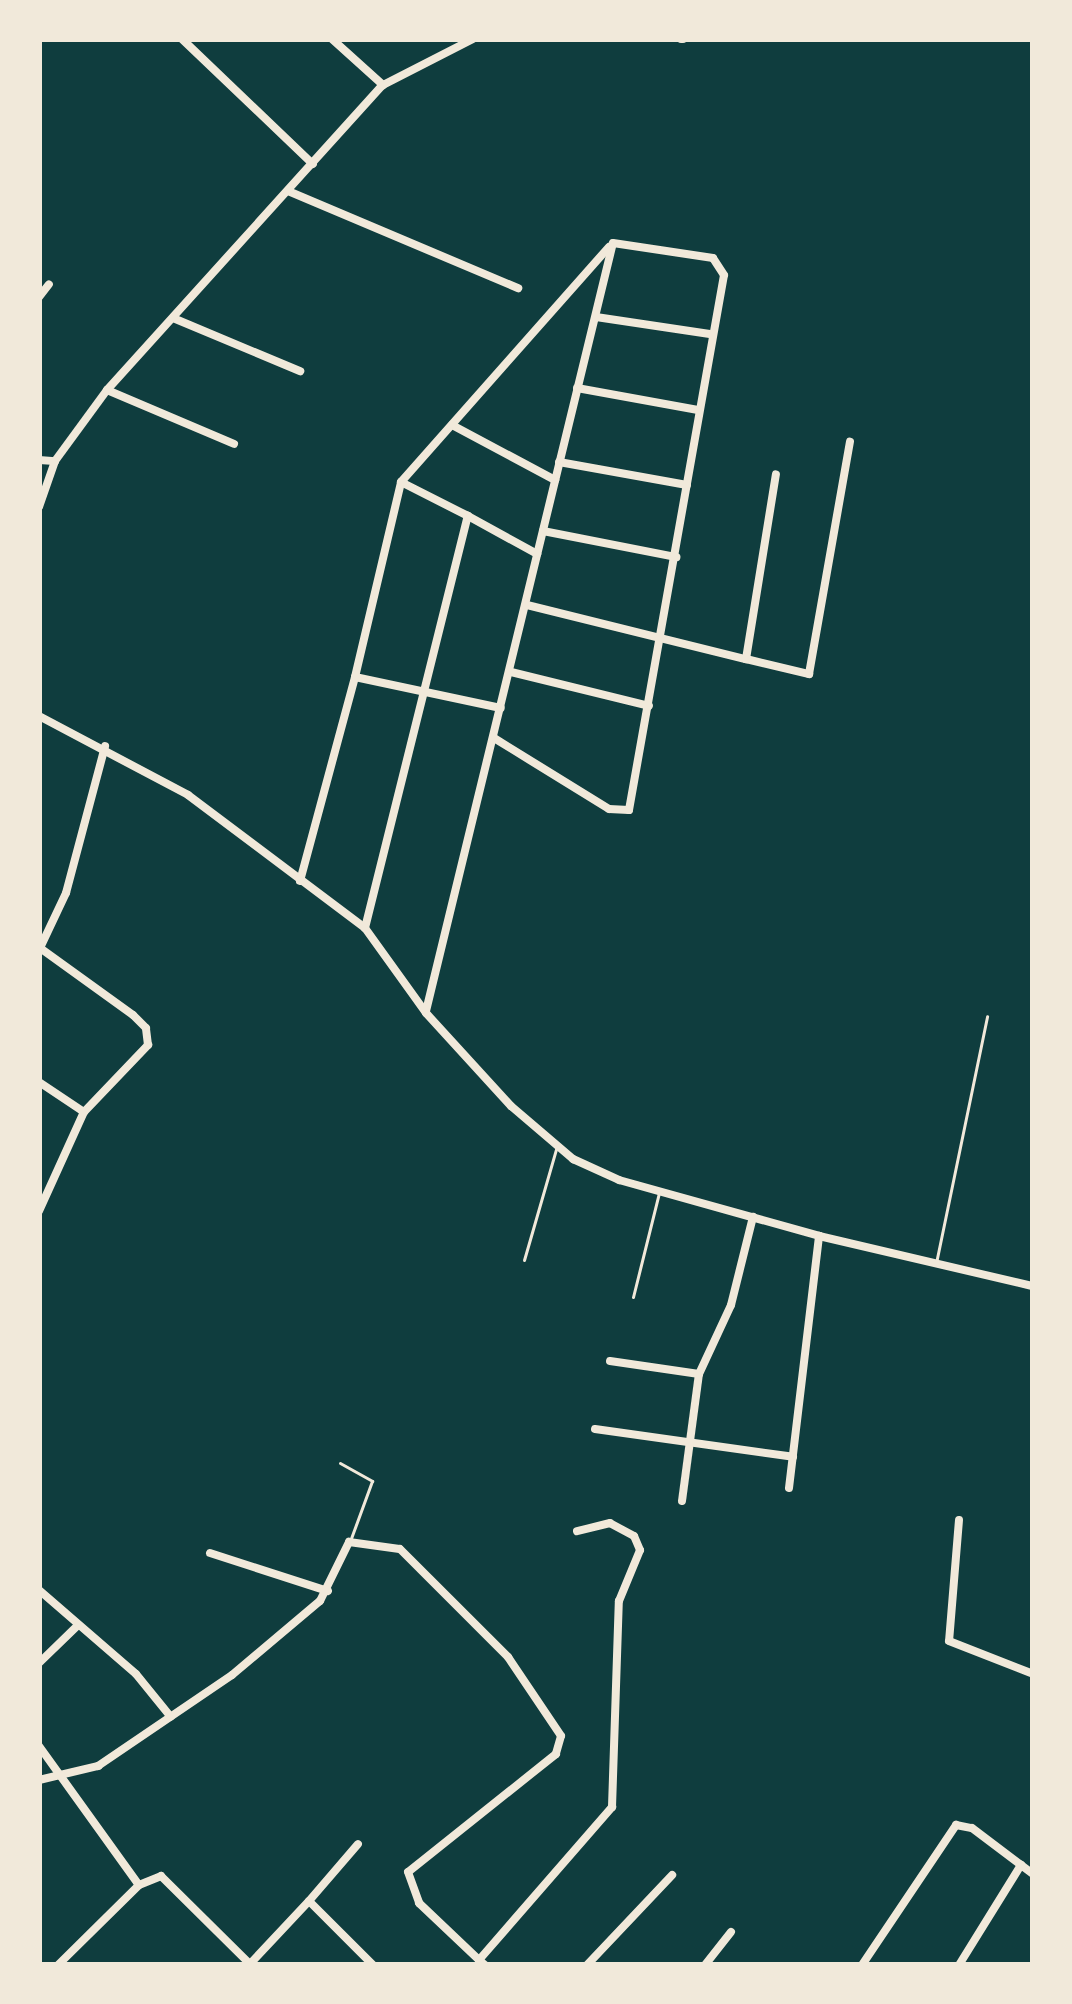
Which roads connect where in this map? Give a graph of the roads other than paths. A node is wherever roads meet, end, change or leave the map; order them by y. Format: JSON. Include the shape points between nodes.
{"nodes":[{"id":1,"x":182,"y":39,"type":"edge"},
{"id":2,"x":332,"y":39,"type":"edge"},
{"id":3,"x":473,"y":39,"type":"edge"},
{"id":4,"x":383,"y":85,"type":"junction"},
{"id":5,"x":313,"y":164,"type":"junction"},
{"id":6,"x":288,"y":191,"type":"junction"},
{"id":7,"x":613,"y":242,"type":"junction"},
{"id":8,"x":49,"y":284,"type":"dead end"},
{"id":9,"x":518,"y":288,"type":"dead end"},
{"id":10,"x":39,"y":297,"type":"edge"},
{"id":11,"x":596,"y":317,"type":"junction"},
{"id":12,"x":173,"y":318,"type":"junction"},
{"id":13,"x":710,"y":334,"type":"junction"},
{"id":14,"x":300,"y":371,"type":"dead end"},
{"id":15,"x":577,"y":388,"type":"junction"},
{"id":16,"x":107,"y":390,"type":"junction"},
{"id":17,"x":698,"y":410,"type":"junction"},
{"id":18,"x":452,"y":425,"type":"junction"},
{"id":19,"x":850,"y":442,"type":"dead end"},
{"id":20,"x":234,"y":444,"type":"dead end"},
{"id":21,"x":39,"y":460,"type":"edge"},
{"id":22,"x":56,"y":461,"type":"junction"},
{"id":23,"x":559,"y":462,"type":"junction"},
{"id":24,"x":776,"y":474,"type":"dead end"},
{"id":25,"x":555,"y":480,"type":"junction"},
{"id":26,"x":401,"y":482,"type":"junction"},
{"id":27,"x":687,"y":485,"type":"junction"},
{"id":28,"x":39,"y":508,"type":"edge"},
{"id":29,"x":468,"y":516,"type":"junction"},
{"id":30,"x":543,"y":531,"type":"junction"},
{"id":31,"x":537,"y":554,"type":"junction"},
{"id":32,"x":676,"y":557,"type":"junction"},
{"id":33,"x":526,"y":605,"type":"junction"},
{"id":34,"x":664,"y":639,"type":"junction"},
{"id":35,"x":746,"y":659,"type":"junction"},
{"id":36,"x":511,"y":672,"type":"junction"},
{"id":37,"x":355,"y":677,"type":"junction"},
{"id":38,"x":429,"y":691,"type":"junction"},
{"id":39,"x":650,"y":706,"type":"junction"},
{"id":40,"x":501,"y":708,"type":"junction"},
{"id":41,"x":39,"y":716,"type":"edge"},
{"id":42,"x":494,"y":738,"type":"junction"},
{"id":43,"x":105,"y":746,"type":"junction"},
{"id":44,"x":300,"y":881,"type":"junction"},
{"id":45,"x":365,"y":928,"type":"junction"},
{"id":46,"x":426,"y":1013,"type":"junction"},
{"id":47,"x":987,"y":1016,"type":"dead end"},
{"id":48,"x":39,"y":1082,"type":"edge"},
{"id":49,"x":84,"y":1112,"type":"junction"},
{"id":50,"x":556,"y":1148,"type":"junction"},
{"id":51,"x":659,"y":1192,"type":"junction"},
{"id":52,"x":39,"y":1210,"type":"edge"},
{"id":53,"x":753,"y":1217,"type":"junction"},
{"id":54,"x":819,"y":1236,"type":"junction"},
{"id":55,"x":524,"y":1260,"type":"dead end"},
{"id":56,"x":936,"y":1265,"type":"junction"},
{"id":57,"x":1033,"y":1286,"type":"edge"},
{"id":58,"x":633,"y":1297,"type":"dead end"},
{"id":59,"x":610,"y":1361,"type":"dead end"},
{"id":60,"x":699,"y":1373,"type":"junction"},
{"id":61,"x":595,"y":1429,"type":"dead end"},
{"id":62,"x":690,"y":1442,"type":"junction"},
{"id":63,"x":793,"y":1456,"type":"junction"},
{"id":64,"x":340,"y":1463,"type":"dead end"},
{"id":65,"x":789,"y":1488,"type":"dead end"},
{"id":66,"x":682,"y":1501,"type":"dead end"},
{"id":67,"x":959,"y":1520,"type":"dead end"},
{"id":68,"x":578,"y":1531,"type":"dead end"},
{"id":69,"x":349,"y":1542,"type":"junction"},
{"id":70,"x":210,"y":1553,"type":"dead end"},
{"id":71,"x":39,"y":1590,"type":"edge"},
{"id":72,"x":328,"y":1591,"type":"junction"},
{"id":73,"x":76,"y":1626,"type":"junction"},
{"id":74,"x":39,"y":1663,"type":"edge"},
{"id":75,"x":1033,"y":1674,"type":"edge"},
{"id":76,"x":171,"y":1718,"type":"junction"},
{"id":77,"x":39,"y":1746,"type":"edge"},
{"id":78,"x":64,"y":1774,"type":"junction"},
{"id":79,"x":39,"y":1780,"type":"edge"},
{"id":80,"x":358,"y":1844,"type":"dead end"},
{"id":81,"x":1021,"y":1865,"type":"junction"},
{"id":82,"x":1033,"y":1874,"type":"edge"},
{"id":83,"x":672,"y":1875,"type":"dead end"},
{"id":84,"x":139,"y":1886,"type":"junction"},
{"id":85,"x":309,"y":1901,"type":"junction"},
{"id":86,"x":731,"y":1932,"type":"dead end"},
{"id":87,"x":482,"y":1962,"type":"edge"},
{"id":88,"x":250,"y":1964,"type":"edge"},
{"id":89,"x":58,"y":1965,"type":"edge"},
{"id":90,"x":373,"y":1965,"type":"edge"},
{"id":91,"x":587,"y":1965,"type":"edge"},
{"id":92,"x":705,"y":1965,"type":"edge"},
{"id":93,"x":862,"y":1965,"type":"edge"},
{"id":94,"x":958,"y":1965,"type":"edge"}],
"edges":[{"from":1,"to":5,"type":"street"},
{"from":2,"to":4,"type":"street"},
{"from":3,"to":4,"type":"street"},
{"from":4,"to":5,"type":"street"},
{"from":5,"to":6,"type":"street"},
{"from":6,"to":9,"type":"street"},
{"from":6,"to":12,"type":"street"},
{"from":7,"to":11,"type":"street"},
{"from":7,"to":13,"type":"street","via":[[719,262]]},
{"from":7,"to":18,"type":"street"},
{"from":8,"to":10,"type":"street"},
{"from":11,"to":13,"type":"street"},
{"from":11,"to":15,"type":"street"},
{"from":12,"to":14,"type":"street"},
{"from":12,"to":16,"type":"street"},
{"from":13,"to":17,"type":"street"},
{"from":15,"to":17,"type":"street"},
{"from":15,"to":23,"type":"street"},
{"from":16,"to":20,"type":"street"},
{"from":16,"to":22,"type":"street"},
{"from":17,"to":27,"type":"street"},
{"from":18,"to":25,"type":"street"},
{"from":18,"to":26,"type":"street"},
{"from":19,"to":35,"type":"street","via":[[809,674]]},
{"from":21,"to":22,"type":"street"},
{"from":22,"to":28,"type":"street"},
{"from":23,"to":25,"type":"street"},
{"from":23,"to":27,"type":"street"},
{"from":24,"to":35,"type":"street"},
{"from":25,"to":30,"type":"street"},
{"from":26,"to":29,"type":"street"},
{"from":26,"to":37,"type":"street"},
{"from":27,"to":32,"type":"street"},
{"from":29,"to":31,"type":"street"},
{"from":29,"to":38,"type":"street"},
{"from":30,"to":31,"type":"street"},
{"from":30,"to":32,"type":"street"},
{"from":31,"to":33,"type":"street"},
{"from":32,"to":34,"type":"street"},
{"from":33,"to":34,"type":"street"},
{"from":33,"to":36,"type":"street"},
{"from":34,"to":35,"type":"street"},
{"from":34,"to":39,"type":"street"},
{"from":36,"to":39,"type":"street"},
{"from":36,"to":40,"type":"street"},
{"from":37,"to":38,"type":"street"},
{"from":37,"to":44,"type":"street"},
{"from":38,"to":40,"type":"street"},
{"from":38,"to":45,"type":"street"},
{"from":39,"to":42,"type":"street","via":[[626,813]]},
{"from":40,"to":42,"type":"street"},
{"from":41,"to":43,"type":"street"},
{"from":42,"to":46,"type":"street"},
{"from":43,"to":44,"type":"street","via":[[188,795]]},
{"from":43,"to":49,"type":"street","via":[[66,893],[40,947],[56,967],[133,1015],[148,1045]]},
{"from":44,"to":45,"type":"street"},
{"from":45,"to":46,"type":"street"},
{"from":46,"to":50,"type":"street"},
{"from":47,"to":56,"type":"lane"},
{"from":48,"to":49,"type":"street"},
{"from":49,"to":52,"type":"street"},
{"from":50,"to":51,"type":"street"},
{"from":50,"to":55,"type":"lane"},
{"from":51,"to":53,"type":"street"},
{"from":51,"to":58,"type":"lane"},
{"from":53,"to":54,"type":"street"},
{"from":53,"to":60,"type":"street","via":[[731,1305]]},
{"from":54,"to":56,"type":"street"},
{"from":54,"to":63,"type":"street"},
{"from":56,"to":57,"type":"street"},
{"from":59,"to":60,"type":"street"},
{"from":60,"to":62,"type":"street"},
{"from":61,"to":62,"type":"street"},
{"from":62,"to":63,"type":"street"},
{"from":62,"to":66,"type":"street"},
{"from":63,"to":65,"type":"street"},
{"from":64,"to":69,"type":"lane","via":[[372,1481]]},
{"from":67,"to":75,"type":"street","via":[[949,1641]]},
{"from":68,"to":87,"type":"street","via":[[610,1522],[634,1536],[640,1550],[619,1601],[612,1808]]},
{"from":69,"to":72,"type":"street"},
{"from":69,"to":87,"type":"street","via":[[416,1559],[508,1657],[561,1736],[556,1754],[408,1872],[419,1903]]},
{"from":70,"to":72,"type":"street"},
{"from":71,"to":73,"type":"street"},
{"from":72,"to":76,"type":"street","via":[[289,1631]]},
{"from":73,"to":74,"type":"street"},
{"from":73,"to":76,"type":"street","via":[[136,1674]]},
{"from":76,"to":78,"type":"street","via":[[98,1766]]},
{"from":77,"to":78,"type":"street"},
{"from":78,"to":79,"type":"street"},
{"from":78,"to":84,"type":"street"},
{"from":80,"to":85,"type":"street"},
{"from":81,"to":82,"type":"street"},
{"from":81,"to":93,"type":"street","via":[[956,1825]]},
{"from":81,"to":94,"type":"street"},
{"from":83,"to":91,"type":"street"},
{"from":84,"to":88,"type":"street","via":[[161,1876],[175,1884]]},
{"from":84,"to":89,"type":"street"},
{"from":85,"to":88,"type":"street"},
{"from":85,"to":90,"type":"street"},
{"from":86,"to":92,"type":"street"}]}
